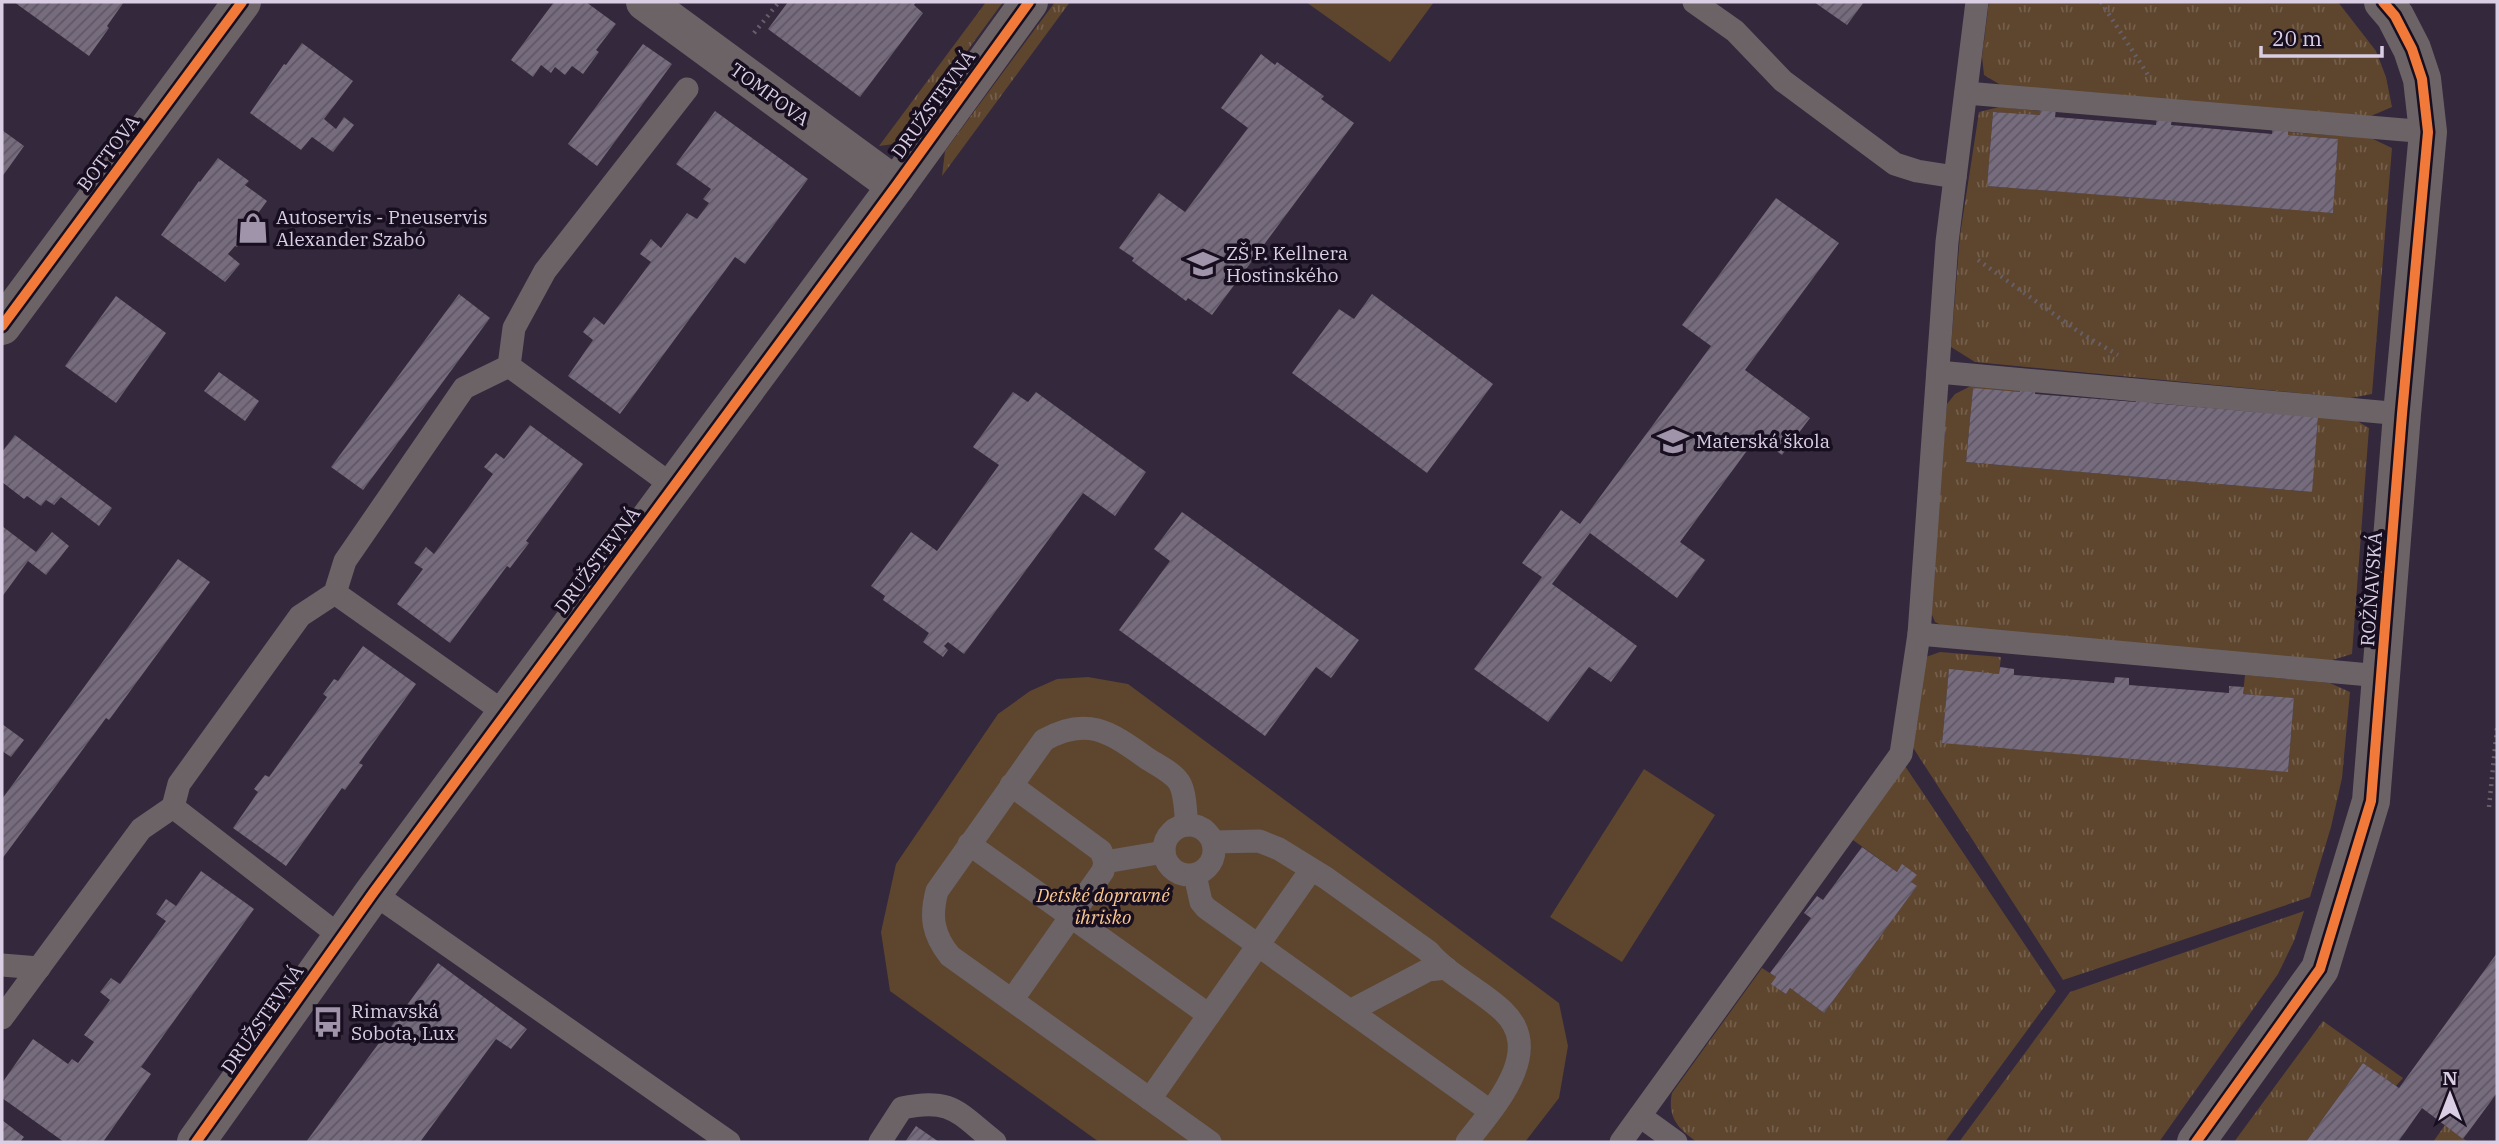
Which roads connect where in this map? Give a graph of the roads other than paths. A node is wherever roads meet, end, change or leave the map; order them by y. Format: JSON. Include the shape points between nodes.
{"nodes":[{"id":1,"x":242,"y":2,"type":"edge"},
{"id":2,"x":645,"y":2,"type":"edge"},
{"id":3,"x":1029,"y":2,"type":"edge"},
{"id":4,"x":1693,"y":2,"type":"edge"},
{"id":5,"x":2383,"y":2,"type":"edge"},
{"id":6,"x":1977,"y":8,"type":"edge"},
{"id":7,"x":687,"y":89,"type":"dead end"},
{"id":8,"x":1966,"y":93,"type":"junction"},
{"id":9,"x":2428,"y":132,"type":"junction"},
{"id":10,"x":1955,"y":177,"type":"junction"},
{"id":11,"x":896,"y":186,"type":"junction"},
{"id":12,"x":2,"y":326,"type":"edge"},
{"id":13,"x":509,"y":366,"type":"junction"},
{"id":14,"x":1938,"y":372,"type":"junction"},
{"id":15,"x":2402,"y":414,"type":"junction"},
{"id":16,"x":673,"y":486,"type":"junction"},
{"id":17,"x":335,"y":593,"type":"junction"},
{"id":18,"x":1919,"y":634,"type":"junction"},
{"id":19,"x":2381,"y":676,"type":"junction"},
{"id":20,"x":505,"y":713,"type":"junction"},
{"id":21,"x":1011,"y":785,"type":"junction"},
{"id":22,"x":173,"y":807,"type":"junction"},
{"id":23,"x":1187,"y":825,"type":"junction"},
{"id":24,"x":1214,"y":842,"type":"junction"},
{"id":25,"x":969,"y":844,"type":"junction"},
{"id":26,"x":1164,"y":852,"type":"junction"},
{"id":27,"x":1105,"y":862,"type":"junction"},
{"id":28,"x":1311,"y":870,"type":"junction"},
{"id":29,"x":1195,"y":875,"type":"junction"},
{"id":30,"x":373,"y":892,"type":"junction"},
{"id":31,"x":1071,"y":917,"type":"junction"},
{"id":32,"x":341,"y":937,"type":"junction"},
{"id":33,"x":1258,"y":946,"type":"junction"},
{"id":34,"x":2,"y":965,"type":"edge"},
{"id":35,"x":39,"y":968,"type":"junction"},
{"id":36,"x":1446,"y":968,"type":"junction"},
{"id":37,"x":1012,"y":1000,"type":"junction"},
{"id":38,"x":1350,"y":1011,"type":"junction"},
{"id":39,"x":1209,"y":1015,"type":"junction"},
{"id":40,"x":2,"y":1018,"type":"edge"},
{"id":41,"x":1150,"y":1099,"type":"junction"},
{"id":42,"x":1490,"y":1111,"type":"junction"},
{"id":43,"x":1640,"y":1116,"type":"junction"},
{"id":44,"x":196,"y":1142,"type":"edge"},
{"id":45,"x":729,"y":1142,"type":"edge"},
{"id":46,"x":880,"y":1142,"type":"edge"},
{"id":47,"x":995,"y":1142,"type":"edge"},
{"id":48,"x":1210,"y":1142,"type":"edge"},
{"id":49,"x":1467,"y":1142,"type":"edge"},
{"id":50,"x":1621,"y":1142,"type":"edge"},
{"id":51,"x":1676,"y":1142,"type":"edge"},
{"id":52,"x":2196,"y":1142,"type":"edge"}],
"edges":[{"from":1,"to":12,"type":"street","name":"BOTTOVA"},
{"from":2,"to":11,"type":"street","name":"TOMPOVA"},
{"from":3,"to":11,"type":"street","name":"DRUŽSTEVNÁ"},
{"from":4,"to":10,"type":"lane","via":[[1735,31],[1783,81],[1895,164]]},
{"from":5,"to":9,"type":"street","name":"ROŽŇAVSKÁ","via":[[2412,49],[2422,79]]},
{"from":6,"to":8,"type":"lane"},
{"from":7,"to":13,"type":"lane","via":[[545,271],[514,328]]},
{"from":8,"to":9,"type":"lane"},
{"from":8,"to":10,"type":"lane"},
{"from":9,"to":15,"type":"street","name":"ROŽŇAVSKÁ"},
{"from":10,"to":14,"type":"lane"},
{"from":11,"to":16,"type":"street","name":"DRUŽSTEVNÁ"},
{"from":13,"to":16,"type":"lane"},
{"from":13,"to":17,"type":"lane","via":[[464,388],[345,561]]},
{"from":14,"to":15,"type":"lane"},
{"from":14,"to":18,"type":"lane"},
{"from":15,"to":19,"type":"street","name":"ROŽŇAVSKÁ"},
{"from":16,"to":20,"type":"street","name":"DRUŽSTEVNÁ"},
{"from":17,"to":20,"type":"lane"},
{"from":17,"to":22,"type":"lane","via":[[300,616],[179,784]]},
{"from":18,"to":19,"type":"lane"},
{"from":18,"to":43,"type":"lane","via":[[1901,754]]},
{"from":19,"to":52,"type":"street","name":"ROŽŇAVSKÁ","via":[[2371,801],[2320,969]]},
{"from":20,"to":30,"type":"street","name":"DRUŽSTEVNÁ"},
{"from":21,"to":23,"type":"lane","via":[[1044,740],[1070,728],[1103,730],[1178,780]]},
{"from":21,"to":25,"type":"lane"},
{"from":21,"to":27,"type":"lane","via":[[1101,851]]},
{"from":22,"to":32,"type":"lane"},
{"from":22,"to":35,"type":"lane","via":[[141,830]]},
{"from":23,"to":24,"type":"lane","via":[[1208,832]]},
{"from":23,"to":26,"type":"lane","via":[[1168,836]]},
{"from":24,"to":28,"type":"lane","via":[[1259,841]]},
{"from":24,"to":29,"type":"lane","via":[[1211,864]]},
{"from":25,"to":31,"type":"lane"},
{"from":25,"to":37,"type":"lane","via":[[937,891],[933,929],[950,956]]},
{"from":26,"to":27,"type":"lane"},
{"from":26,"to":29,"type":"lane","via":[[1171,868]]},
{"from":27,"to":31,"type":"lane"},
{"from":28,"to":33,"type":"lane"},
{"from":28,"to":36,"type":"lane"},
{"from":29,"to":33,"type":"lane","via":[[1201,902]]},
{"from":30,"to":32,"type":"street","name":"DRUŽSTEVNÁ"},
{"from":30,"to":45,"type":"lane"},
{"from":31,"to":37,"type":"lane"},
{"from":31,"to":39,"type":"lane"},
{"from":32,"to":44,"type":"street","name":"DRUŽSTEVNÁ"},
{"from":33,"to":38,"type":"lane"},
{"from":33,"to":39,"type":"lane"},
{"from":34,"to":35,"type":"lane"},
{"from":35,"to":40,"type":"lane"},
{"from":36,"to":38,"type":"lane","via":[[1428,970]]},
{"from":36,"to":42,"type":"lane","via":[[1514,1024],[1520,1049],[1516,1072]]},
{"from":37,"to":41,"type":"lane"},
{"from":38,"to":42,"type":"lane"},
{"from":39,"to":41,"type":"lane"},
{"from":41,"to":48,"type":"lane"},
{"from":42,"to":49,"type":"lane"},
{"from":43,"to":50,"type":"lane"},
{"from":43,"to":51,"type":"lane"},
{"from":46,"to":47,"type":"lane","via":[[902,1108],[927,1102],[950,1106]]}]}
